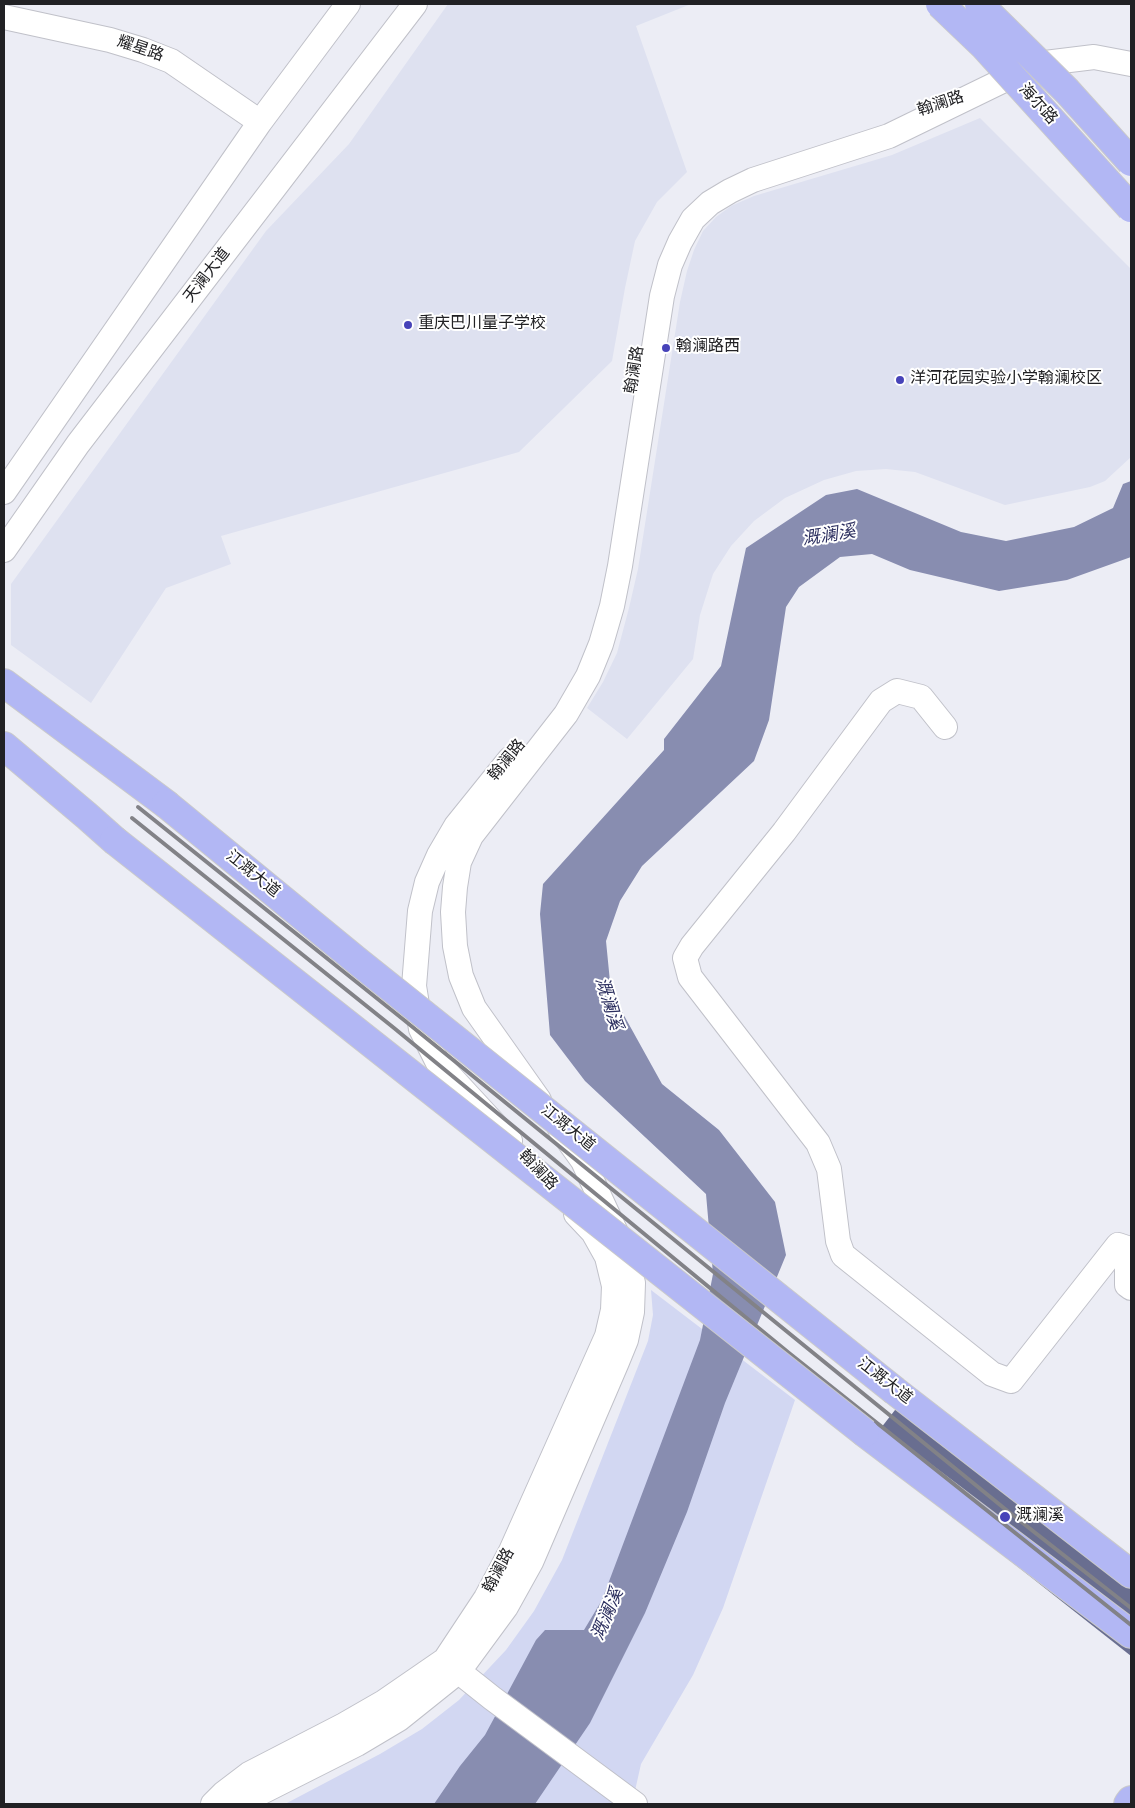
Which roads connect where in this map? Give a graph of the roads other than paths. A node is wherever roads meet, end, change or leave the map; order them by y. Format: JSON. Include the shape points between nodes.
{"nodes":[{"id":1,"x":348,"y":4,"type":"edge"},
{"id":2,"x":415,"y":4,"type":"edge"},
{"id":3,"x":940,"y":4,"type":"edge"},
{"id":4,"x":979,"y":4,"type":"edge"},
{"id":5,"x":4,"y":17,"type":"edge"},
{"id":6,"x":1131,"y":64,"type":"edge"},
{"id":7,"x":978,"y":93,"type":"junction"},
{"id":8,"x":260,"y":122,"type":"junction"},
{"id":9,"x":1131,"y":162,"type":"edge"},
{"id":10,"x":1131,"y":208,"type":"edge"},
{"id":11,"x":4,"y":492,"type":"edge"},
{"id":12,"x":4,"y":550,"type":"edge"},
{"id":13,"x":4,"y":684,"type":"edge"},
{"id":14,"x":945,"y":727,"type":"dead end"},
{"id":15,"x":4,"y":746,"type":"edge"},
{"id":16,"x":1131,"y":1288,"type":"edge"},
{"id":17,"x":1131,"y":1574,"type":"edge"},
{"id":18,"x":1131,"y":1634,"type":"edge"},
{"id":19,"x":452,"y":1666,"type":"junction"},
{"id":20,"x":1131,"y":1800,"type":"edge"},
{"id":21,"x":213,"y":1804,"type":"edge"},
{"id":22,"x":241,"y":1804,"type":"edge"},
{"id":23,"x":635,"y":1804,"type":"edge"},
{"id":24,"x":1128,"y":1804,"type":"edge"}],
"edges":[{"from":1,"to":8,"type":"street"},
{"from":2,"to":12,"type":"street","name":"天澜大道","via":[[78,444]]},
{"from":3,"to":10,"type":"main road","name":"海尔路","bridge":true,"via":[[984,46]]},
{"from":4,"to":9,"type":"main road","name":"海尔路","bridge":true,"via":[[1066,90]]},
{"from":5,"to":8,"type":"street","name":"耀星路","via":[[110,40],[171,61]]},
{"from":6,"to":7,"type":"street","via":[[1094,57],[1037,64]]},
{"from":7,"to":19,"type":"street","name":"翰澜路","via":[[889,136],[753,180],[710,203],[693,219],[670,265],[662,296],[620,566],[601,644],[588,676],[566,714],[471,836],[460,862],[453,912],[455,946],[464,984],[474,1008],[583,1161],[625,1252],[633,1283],[632,1312],[626,1340],[531,1562],[506,1607]]},
{"from":7,"to":19,"type":"street","name":"翰澜路","via":[[749,166],[703,190],[683,211],[657,262],[648,296],[602,572],[587,641],[553,706],[456,826],[427,882],[420,911],[414,986],[421,1029],[438,1063],[593,1232],[607,1257],[614,1286],[607,1336],[512,1551]]},
{"from":8,"to":11,"type":"street"},
{"from":13,"to":17,"type":"main road","name":"江溉大道","bridge":true,"via":[[166,804],[895,1391]]},
{"from":14,"to":16,"type":"street","via":[[921,697],[898,691],[881,701],[784,832],[692,946],[685,958],[690,977],[818,1143],[829,1169],[838,1241],[843,1255],[992,1374],[1011,1380],[1118,1245],[1127,1248],[1127,1285]]},
{"from":15,"to":18,"type":"main road","bridge":true,"via":[[114,840],[865,1433]]},
{"from":19,"to":21,"type":"street","name":"翰澜路","via":[[249,1774]]},
{"from":19,"to":22,"type":"street","name":"翰澜路","via":[[399,1718],[357,1744]]},
{"from":19,"to":23,"type":"street"},
{"from":20,"to":24,"type":"main road"}]}
